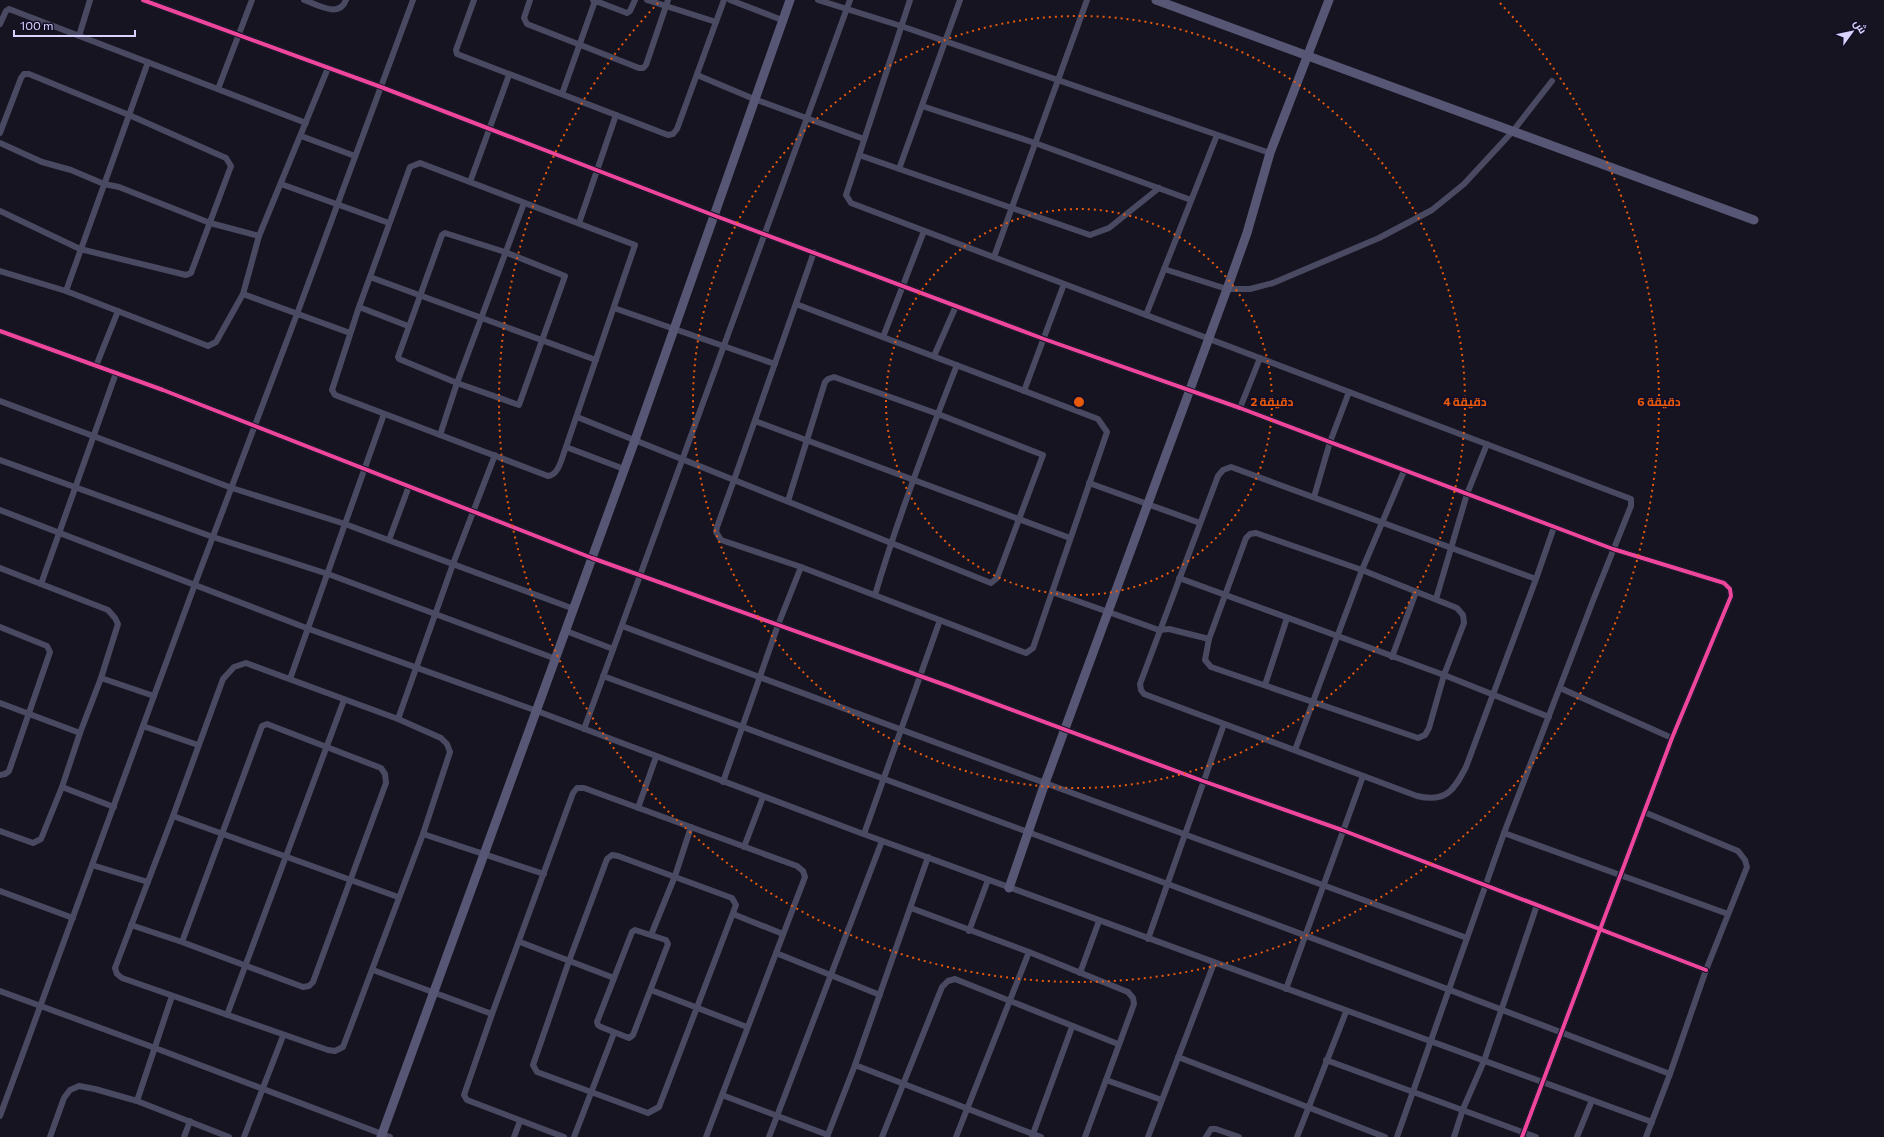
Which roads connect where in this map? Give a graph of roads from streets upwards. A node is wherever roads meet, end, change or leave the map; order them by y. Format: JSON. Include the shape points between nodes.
{"nodes":[{"id":1,"x":90,"y":0,"type":"edge"},
{"id":2,"x":143,"y":0,"type":"edge"},
{"id":3,"x":252,"y":0,"type":"edge"},
{"id":4,"x":304,"y":0,"type":"edge"},
{"id":5,"x":346,"y":0,"type":"edge"},
{"id":6,"x":413,"y":0,"type":"edge"},
{"id":7,"x":474,"y":0,"type":"edge"},
{"id":8,"x":530,"y":0,"type":"edge"},
{"id":9,"x":594,"y":0,"type":"edge"},
{"id":10,"x":634,"y":0,"type":"edge"},
{"id":11,"x":647,"y":0,"type":"edge"},
{"id":12,"x":724,"y":0,"type":"edge"},
{"id":13,"x":730,"y":0,"type":"edge"},
{"id":14,"x":790,"y":0,"type":"edge"},
{"id":15,"x":818,"y":0,"type":"edge"},
{"id":16,"x":850,"y":0,"type":"edge"},
{"id":17,"x":910,"y":0,"type":"edge"},
{"id":18,"x":960,"y":0,"type":"edge"},
{"id":19,"x":1087,"y":0,"type":"edge"},
{"id":20,"x":1156,"y":0,"type":"edge"},
{"id":21,"x":1329,"y":0,"type":"edge"},
{"id":22,"x":667,"y":3,"type":"edge"},
{"id":23,"x":846,"y":8,"type":"junction"},
{"id":24,"x":782,"y":20,"type":"junction"},
{"id":25,"x":716,"y":22,"type":"junction"},
{"id":26,"x":0,"y":24,"type":"edge"},
{"id":27,"x":901,"y":26,"type":"junction"},
{"id":28,"x":79,"y":36,"type":"junction"},
{"id":29,"x":239,"y":36,"type":"junction"},
{"id":30,"x":945,"y":42,"type":"junction"},
{"id":31,"x":580,"y":45,"type":"junction"},
{"id":32,"x":1308,"y":56,"type":"junction"},
{"id":33,"x":148,"y":62,"type":"junction"},
{"id":34,"x":328,"y":68,"type":"junction"},
{"id":35,"x":509,"y":75,"type":"junction"},
{"id":36,"x":697,"y":75,"type":"junction"},
{"id":37,"x":1552,"y":80,"type":"dead end"},
{"id":38,"x":1059,"y":81,"type":"junction"},
{"id":39,"x":381,"y":87,"type":"junction"},
{"id":40,"x":218,"y":89,"type":"junction"},
{"id":41,"x":562,"y":94,"type":"junction"},
{"id":42,"x":754,"y":99,"type":"junction"},
{"id":43,"x":922,"y":106,"type":"junction"},
{"id":44,"x":129,"y":115,"type":"junction"},
{"id":45,"x":616,"y":115,"type":"junction"},
{"id":46,"x":806,"y":119,"type":"junction"},
{"id":47,"x":306,"y":123,"type":"junction"},
{"id":48,"x":488,"y":128,"type":"junction"},
{"id":49,"x":1513,"y":131,"type":"junction"},
{"id":50,"x":0,"y":133,"type":"edge"},
{"id":51,"x":1217,"y":135,"type":"junction"},
{"id":52,"x":301,"y":136,"type":"junction"},
{"id":53,"x":864,"y":139,"type":"junction"},
{"id":54,"x":0,"y":143,"type":"edge"},
{"id":55,"x":1035,"y":143,"type":"junction"},
{"id":56,"x":1270,"y":153,"type":"junction"},
{"id":57,"x":859,"y":155,"type":"junction"},
{"id":58,"x":356,"y":156,"type":"junction"},
{"id":59,"x":899,"y":169,"type":"junction"},
{"id":60,"x":597,"y":170,"type":"junction"},
{"id":61,"x":470,"y":182,"type":"junction"},
{"id":62,"x":104,"y":184,"type":"junction"},
{"id":63,"x":281,"y":184,"type":"junction"},
{"id":64,"x":1159,"y":188,"type":"junction"},
{"id":65,"x":1191,"y":200,"type":"junction"},
{"id":66,"x":524,"y":203,"type":"junction"},
{"id":67,"x":337,"y":205,"type":"junction"},
{"id":68,"x":1011,"y":208,"type":"junction"},
{"id":69,"x":0,"y":211,"type":"edge"},
{"id":70,"x":714,"y":215,"type":"junction"},
{"id":71,"x":1754,"y":220,"type":"dead end"},
{"id":72,"x":210,"y":223,"type":"junction"},
{"id":73,"x":389,"y":223,"type":"junction"},
{"id":74,"x":578,"y":223,"type":"junction"},
{"id":75,"x":924,"y":231,"type":"junction"},
{"id":76,"x":765,"y":235,"type":"junction"},
{"id":77,"x":260,"y":236,"type":"junction"},
{"id":78,"x":80,"y":249,"type":"junction"},
{"id":79,"x":505,"y":252,"type":"junction"},
{"id":80,"x":814,"y":252,"type":"junction"},
{"id":81,"x":994,"y":258,"type":"junction"},
{"id":82,"x":1164,"y":269,"type":"junction"},
{"id":83,"x":0,"y":271,"type":"edge"},
{"id":84,"x":370,"y":277,"type":"junction"},
{"id":85,"x":1064,"y":284,"type":"junction"},
{"id":86,"x":902,"y":286,"type":"junction"},
{"id":87,"x":1227,"y":289,"type":"junction"},
{"id":88,"x":66,"y":291,"type":"junction"},
{"id":89,"x":243,"y":294,"type":"junction"},
{"id":90,"x":420,"y":294,"type":"junction"},
{"id":91,"x":796,"y":304,"type":"junction"},
{"id":92,"x":956,"y":306,"type":"junction"},
{"id":93,"x":359,"y":307,"type":"junction"},
{"id":94,"x":614,"y":308,"type":"junction"},
{"id":95,"x":118,"y":311,"type":"junction"},
{"id":96,"x":297,"y":314,"type":"junction"},
{"id":97,"x":1146,"y":315,"type":"junction"},
{"id":98,"x":482,"y":317,"type":"junction"},
{"id":99,"x":408,"y":326,"type":"junction"},
{"id":100,"x":673,"y":329,"type":"junction"},
{"id":101,"x":0,"y":331,"type":"edge"},
{"id":102,"x":350,"y":333,"type":"junction"},
{"id":103,"x":883,"y":337,"type":"junction"},
{"id":104,"x":1207,"y":338,"type":"junction"},
{"id":105,"x":1044,"y":339,"type":"junction"},
{"id":106,"x":543,"y":340,"type":"junction"},
{"id":107,"x":724,"y":346,"type":"junction"},
{"id":108,"x":934,"y":356,"type":"junction"},
{"id":109,"x":1260,"y":358,"type":"junction"},
{"id":110,"x":596,"y":360,"type":"junction"},
{"id":111,"x":775,"y":364,"type":"junction"},
{"id":112,"x":957,"y":365,"type":"junction"},
{"id":113,"x":96,"y":366,"type":"junction"},
{"id":114,"x":116,"y":373,"type":"junction"},
{"id":115,"x":457,"y":383,"type":"junction"},
{"id":116,"x":1188,"y":390,"type":"junction"},
{"id":117,"x":1024,"y":391,"type":"junction"},
{"id":118,"x":1349,"y":392,"type":"junction"},
{"id":119,"x":0,"y":401,"type":"edge"},
{"id":120,"x":1240,"y":408,"type":"junction"},
{"id":121,"x":384,"y":414,"type":"junction"},
{"id":122,"x":938,"y":414,"type":"junction"},
{"id":123,"x":576,"y":417,"type":"junction"},
{"id":124,"x":755,"y":421,"type":"junction"},
{"id":125,"x":255,"y":426,"type":"junction"},
{"id":126,"x":440,"y":434,"type":"junction"},
{"id":127,"x":93,"y":436,"type":"junction"},
{"id":128,"x":635,"y":440,"type":"junction"},
{"id":129,"x":807,"y":440,"type":"junction"},
{"id":130,"x":1330,"y":442,"type":"junction"},
{"id":131,"x":1487,"y":444,"type":"junction"},
{"id":132,"x":566,"y":447,"type":"junction"},
{"id":133,"x":495,"y":455,"type":"junction"},
{"id":134,"x":682,"y":459,"type":"junction"},
{"id":135,"x":0,"y":460,"type":"edge"},
{"id":136,"x":364,"y":469,"type":"junction"},
{"id":137,"x":624,"y":469,"type":"junction"},
{"id":138,"x":1404,"y":471,"type":"junction"},
{"id":139,"x":912,"y":479,"type":"junction"},
{"id":140,"x":734,"y":480,"type":"junction"},
{"id":141,"x":1089,"y":483,"type":"junction"},
{"id":142,"x":409,"y":486,"type":"junction"},
{"id":143,"x":74,"y":487,"type":"junction"},
{"id":144,"x":232,"y":488,"type":"junction"},
{"id":145,"x":1467,"y":494,"type":"junction"},
{"id":146,"x":1314,"y":497,"type":"junction"},
{"id":147,"x":788,"y":501,"type":"junction"},
{"id":148,"x":1147,"y":504,"type":"junction"},
{"id":149,"x":0,"y":510,"type":"edge"},
{"id":150,"x":472,"y":511,"type":"junction"},
{"id":151,"x":1020,"y":519,"type":"junction"},
{"id":152,"x":1383,"y":522,"type":"junction"},
{"id":153,"x":1200,"y":523,"type":"junction"},
{"id":154,"x":345,"y":524,"type":"junction"},
{"id":155,"x":1554,"y":527,"type":"junction"},
{"id":156,"x":58,"y":532,"type":"junction"},
{"id":157,"x":213,"y":537,"type":"junction"},
{"id":158,"x":1070,"y":538,"type":"junction"},
{"id":159,"x":389,"y":540,"type":"junction"},
{"id":160,"x":890,"y":543,"type":"junction"},
{"id":161,"x":1451,"y":549,"type":"junction"},
{"id":162,"x":1613,"y":549,"type":"junction"},
{"id":163,"x":592,"y":558,"type":"junction"},
{"id":164,"x":453,"y":564,"type":"junction"},
{"id":165,"x":801,"y":567,"type":"junction"},
{"id":166,"x":0,"y":568,"type":"edge"},
{"id":167,"x":1362,"y":570,"type":"junction"},
{"id":168,"x":328,"y":574,"type":"junction"},
{"id":169,"x":640,"y":575,"type":"junction"},
{"id":170,"x":1179,"y":578,"type":"junction"},
{"id":171,"x":1536,"y":579,"type":"junction"},
{"id":172,"x":41,"y":584,"type":"junction"},
{"id":173,"x":195,"y":584,"type":"junction"},
{"id":174,"x":1052,"y":592,"type":"junction"},
{"id":175,"x":1416,"y":592,"type":"junction"},
{"id":176,"x":875,"y":595,"type":"junction"},
{"id":177,"x":1226,"y":595,"type":"junction"},
{"id":178,"x":1436,"y":599,"type":"junction"},
{"id":179,"x":574,"y":609,"type":"junction"},
{"id":180,"x":1108,"y":612,"type":"junction"},
{"id":181,"x":435,"y":614,"type":"junction"},
{"id":182,"x":1287,"y":618,"type":"junction"},
{"id":183,"x":940,"y":620,"type":"junction"},
{"id":184,"x":778,"y":625,"type":"junction"},
{"id":185,"x":622,"y":626,"type":"junction"},
{"id":186,"x":0,"y":627,"type":"edge"},
{"id":187,"x":309,"y":629,"type":"junction"},
{"id":188,"x":1159,"y":630,"type":"junction"},
{"id":189,"x":566,"y":631,"type":"junction"},
{"id":190,"x":1337,"y":636,"type":"junction"},
{"id":191,"x":1209,"y":640,"type":"junction"},
{"id":192,"x":613,"y":649,"type":"junction"},
{"id":193,"x":1392,"y":657,"type":"junction"},
{"id":194,"x":556,"y":659,"type":"junction"},
{"id":195,"x":417,"y":668,"type":"junction"},
{"id":196,"x":1444,"y":675,"type":"junction"},
{"id":197,"x":603,"y":676,"type":"junction"},
{"id":198,"x":919,"y":676,"type":"junction"},
{"id":199,"x":760,"y":677,"type":"junction"},
{"id":200,"x":101,"y":678,"type":"junction"},
{"id":201,"x":290,"y":679,"type":"junction"},
{"id":202,"x":1265,"y":686,"type":"junction"},
{"id":203,"x":1560,"y":688,"type":"junction"},
{"id":204,"x":1494,"y":694,"type":"junction"},
{"id":205,"x":154,"y":696,"type":"junction"},
{"id":206,"x":344,"y":700,"type":"junction"},
{"id":207,"x":1313,"y":702,"type":"junction"},
{"id":208,"x":0,"y":703,"type":"edge"},
{"id":209,"x":537,"y":711,"type":"junction"},
{"id":210,"x":29,"y":713,"type":"junction"},
{"id":211,"x":1549,"y":717,"type":"junction"},
{"id":212,"x":398,"y":719,"type":"junction"},
{"id":213,"x":1224,"y":724,"type":"junction"},
{"id":214,"x":143,"y":726,"type":"junction"},
{"id":215,"x":742,"y":727,"type":"junction"},
{"id":216,"x":584,"y":729,"type":"junction"},
{"id":217,"x":900,"y":729,"type":"junction"},
{"id":218,"x":1065,"y":731,"type":"junction"},
{"id":219,"x":80,"y":733,"type":"junction"},
{"id":220,"x":1672,"y":738,"type":"junction"},
{"id":221,"x":198,"y":745,"type":"junction"},
{"id":222,"x":326,"y":747,"type":"junction"},
{"id":223,"x":1295,"y":750,"type":"junction"},
{"id":224,"x":656,"y":757,"type":"junction"},
{"id":225,"x":0,"y":775,"type":"edge"},
{"id":226,"x":1363,"y":776,"type":"junction"},
{"id":227,"x":883,"y":778,"type":"junction"},
{"id":228,"x":723,"y":782,"type":"junction"},
{"id":229,"x":1203,"y":782,"type":"junction"},
{"id":230,"x":1045,"y":783,"type":"junction"},
{"id":231,"x":62,"y":787,"type":"junction"},
{"id":232,"x":763,"y":797,"type":"junction"},
{"id":233,"x":114,"y":807,"type":"junction"},
{"id":234,"x":638,"y":808,"type":"junction"},
{"id":235,"x":1644,"y":812,"type":"junction"},
{"id":236,"x":173,"y":816,"type":"junction"},
{"id":237,"x":692,"y":828,"type":"junction"},
{"id":238,"x":1342,"y":830,"type":"junction"},
{"id":239,"x":0,"y":831,"type":"edge"},
{"id":240,"x":1028,"y":831,"type":"junction"},
{"id":241,"x":222,"y":832,"type":"junction"},
{"id":242,"x":1185,"y":833,"type":"junction"},
{"id":243,"x":1504,"y":833,"type":"junction"},
{"id":244,"x":423,"y":834,"type":"junction"},
{"id":245,"x":864,"y":834,"type":"junction"},
{"id":246,"x":882,"y":841,"type":"junction"},
{"id":247,"x":744,"y":847,"type":"junction"},
{"id":248,"x":485,"y":855,"type":"junction"},
{"id":249,"x":286,"y":856,"type":"junction"},
{"id":250,"x":928,"y":858,"type":"junction"},
{"id":251,"x":92,"y":865,"type":"junction"},
{"id":252,"x":544,"y":874,"type":"junction"},
{"id":253,"x":675,"y":876,"type":"junction"},
{"id":254,"x":1621,"y":876,"type":"junction"},
{"id":255,"x":351,"y":879,"type":"junction"},
{"id":256,"x":988,"y":880,"type":"junction"},
{"id":257,"x":148,"y":882,"type":"junction"},
{"id":258,"x":1168,"y":884,"type":"junction"},
{"id":259,"x":1323,"y":884,"type":"junction"},
{"id":260,"x":1486,"y":885,"type":"junction"},
{"id":261,"x":1009,"y":888,"type":"junction"},
{"id":262,"x":0,"y":891,"type":"edge"},
{"id":263,"x":398,"y":897,"type":"junction"},
{"id":264,"x":1537,"y":905,"type":"junction"},
{"id":265,"x":911,"y":908,"type":"junction"},
{"id":266,"x":733,"y":914,"type":"junction"},
{"id":267,"x":1728,"y":914,"type":"junction"},
{"id":268,"x":73,"y":918,"type":"junction"},
{"id":269,"x":1099,"y":921,"type":"junction"},
{"id":270,"x":131,"y":925,"type":"junction"},
{"id":271,"x":1600,"y":929,"type":"junction"},
{"id":272,"x":968,"y":930,"type":"junction"},
{"id":273,"x":783,"y":934,"type":"junction"},
{"id":274,"x":651,"y":935,"type":"junction"},
{"id":275,"x":1306,"y":935,"type":"junction"},
{"id":276,"x":1467,"y":938,"type":"junction"},
{"id":277,"x":1148,"y":939,"type":"junction"},
{"id":278,"x":182,"y":942,"type":"junction"},
{"id":279,"x":520,"y":942,"type":"junction"},
{"id":280,"x":1029,"y":952,"type":"junction"},
{"id":281,"x":776,"y":953,"type":"junction"},
{"id":282,"x":569,"y":961,"type":"junction"},
{"id":283,"x":1214,"y":963,"type":"junction"},
{"id":284,"x":246,"y":966,"type":"junction"},
{"id":285,"x":373,"y":970,"type":"junction"},
{"id":286,"x":1706,"y":970,"type":"junction"},
{"id":287,"x":1080,"y":973,"type":"junction"},
{"id":288,"x":830,"y":975,"type":"junction"},
{"id":289,"x":614,"y":978,"type":"junction"},
{"id":290,"x":1286,"y":989,"type":"junction"},
{"id":291,"x":1449,"y":989,"type":"junction"},
{"id":292,"x":651,"y":990,"type":"junction"},
{"id":293,"x":0,"y":991,"type":"edge"},
{"id":294,"x":434,"y":993,"type":"junction"},
{"id":295,"x":880,"y":995,"type":"junction"},
{"id":296,"x":172,"y":996,"type":"junction"},
{"id":297,"x":1008,"y":1001,"type":"junction"},
{"id":298,"x":42,"y":1006,"type":"junction"},
{"id":299,"x":696,"y":1009,"type":"junction"},
{"id":300,"x":1502,"y":1009,"type":"junction"},
{"id":301,"x":1346,"y":1012,"type":"junction"},
{"id":302,"x":492,"y":1014,"type":"junction"},
{"id":303,"x":227,"y":1015,"type":"junction"},
{"id":304,"x":747,"y":1027,"type":"junction"},
{"id":305,"x":1072,"y":1027,"type":"junction"},
{"id":306,"x":1563,"y":1032,"type":"junction"},
{"id":307,"x":614,"y":1033,"type":"junction"},
{"id":308,"x":283,"y":1036,"type":"junction"},
{"id":309,"x":1431,"y":1042,"type":"junction"},
{"id":310,"x":1118,"y":1044,"type":"junction"},
{"id":311,"x":156,"y":1048,"type":"junction"},
{"id":312,"x":1178,"y":1057,"type":"junction"},
{"id":313,"x":1326,"y":1060,"type":"junction"},
{"id":314,"x":1484,"y":1061,"type":"junction"},
{"id":315,"x":855,"y":1065,"type":"junction"},
{"id":316,"x":1670,"y":1074,"type":"junction"},
{"id":317,"x":1106,"y":1080,"type":"junction"},
{"id":318,"x":1543,"y":1082,"type":"junction"},
{"id":319,"x":902,"y":1083,"type":"junction"},
{"id":320,"x":263,"y":1089,"type":"junction"},
{"id":321,"x":591,"y":1092,"type":"junction"},
{"id":322,"x":1412,"y":1092,"type":"junction"},
{"id":323,"x":722,"y":1095,"type":"junction"},
{"id":324,"x":3,"y":1096,"type":"edge"},
{"id":325,"x":1162,"y":1100,"type":"junction"},
{"id":326,"x":1592,"y":1100,"type":"junction"},
{"id":327,"x":136,"y":1101,"type":"junction"},
{"id":328,"x":1310,"y":1107,"type":"junction"},
{"id":329,"x":967,"y":1108,"type":"junction"},
{"id":330,"x":1463,"y":1109,"type":"junction"},
{"id":331,"x":0,"y":1116,"type":"edge"},
{"id":332,"x":777,"y":1117,"type":"junction"},
{"id":333,"x":190,"y":1121,"type":"junction"},
{"id":334,"x":520,"y":1121,"type":"junction"},
{"id":335,"x":1652,"y":1122,"type":"junction"},
{"id":336,"x":1523,"y":1135,"type":"edge"},
{"id":337,"x":384,"y":1136,"type":"edge"},
{"id":338,"x":827,"y":1136,"type":"edge"},
{"id":339,"x":1032,"y":1136,"type":"edge"},
{"id":340,"x":50,"y":1137,"type":"edge"},
{"id":341,"x":184,"y":1137,"type":"edge"},
{"id":342,"x":229,"y":1137,"type":"edge"},
{"id":343,"x":244,"y":1137,"type":"edge"},
{"id":344,"x":514,"y":1137,"type":"edge"},
{"id":345,"x":564,"y":1137,"type":"edge"},
{"id":346,"x":574,"y":1137,"type":"edge"},
{"id":347,"x":706,"y":1137,"type":"edge"},
{"id":348,"x":769,"y":1137,"type":"edge"},
{"id":349,"x":882,"y":1137,"type":"edge"},
{"id":350,"x":956,"y":1137,"type":"edge"},
{"id":351,"x":1041,"y":1137,"type":"edge"},
{"id":352,"x":1084,"y":1137,"type":"edge"},
{"id":353,"x":1148,"y":1137,"type":"edge"},
{"id":354,"x":1206,"y":1137,"type":"edge"},
{"id":355,"x":1239,"y":1137,"type":"edge"},
{"id":356,"x":1297,"y":1137,"type":"edge"},
{"id":357,"x":1385,"y":1137,"type":"edge"},
{"id":358,"x":1397,"y":1137,"type":"edge"},
{"id":359,"x":1454,"y":1137,"type":"edge"},
{"id":360,"x":1536,"y":1137,"type":"edge"},
{"id":361,"x":1577,"y":1137,"type":"edge"},
{"id":362,"x":1646,"y":1137,"type":"edge"}],
"edges":[{"from":1,"to":28,"type":"street"},
{"from":2,"to":29,"type":"street"},
{"from":3,"to":29,"type":"street"},
{"from":4,"to":5,"type":"street","via":[[332,10],[340,8]]},
{"from":6,"to":39,"type":"street"},
{"from":7,"to":35,"type":"street","via":[[456,50],[457,54]]},
{"from":8,"to":31,"type":"street","via":[[524,18],[527,24]]},
{"from":9,"to":10,"type":"street","via":[[627,13]]},
{"from":9,"to":31,"type":"street"},
{"from":11,"to":22,"type":"street"},
{"from":12,"to":25,"type":"street"},
{"from":13,"to":24,"type":"street"},
{"from":14,"to":24,"type":"street"},
{"from":15,"to":23,"type":"street"},
{"from":16,"to":23,"type":"street"},
{"from":17,"to":27,"type":"street"},
{"from":18,"to":30,"type":"street"},
{"from":19,"to":38,"type":"street"},
{"from":20,"to":32,"type":"street"},
{"from":21,"to":32,"type":"street"},
{"from":22,"to":25,"type":"street"},
{"from":22,"to":31,"type":"street","via":[[643,68]]},
{"from":23,"to":27,"type":"street"},
{"from":23,"to":46,"type":"street"},
{"from":24,"to":42,"type":"street"},
{"from":25,"to":36,"type":"street"},
{"from":26,"to":28,"type":"street","via":[[9,9]]},
{"from":27,"to":30,"type":"street"},
{"from":27,"to":53,"type":"street"},
{"from":28,"to":33,"type":"street"},
{"from":29,"to":34,"type":"street"},
{"from":29,"to":40,"type":"street"},
{"from":30,"to":38,"type":"street"},
{"from":30,"to":43,"type":"street"},
{"from":31,"to":41,"type":"street"},
{"from":32,"to":49,"type":"street"},
{"from":32,"to":56,"type":"street"},
{"from":33,"to":40,"type":"street"},
{"from":33,"to":44,"type":"street"},
{"from":34,"to":39,"type":"street"},
{"from":34,"to":47,"type":"street"},
{"from":35,"to":41,"type":"street"},
{"from":35,"to":48,"type":"street"},
{"from":36,"to":42,"type":"street"},
{"from":36,"to":45,"type":"street","via":[[678,129],[673,134],[668,135]]},
{"from":37,"to":49,"type":"street"},
{"from":38,"to":51,"type":"street"},
{"from":38,"to":55,"type":"street"},
{"from":39,"to":48,"type":"street"},
{"from":39,"to":58,"type":"street"},
{"from":40,"to":47,"type":"street"},
{"from":41,"to":45,"type":"street"},
{"from":42,"to":46,"type":"street"},
{"from":42,"to":70,"type":"street"},
{"from":43,"to":55,"type":"street"},
{"from":43,"to":59,"type":"street"},
{"from":44,"to":50,"type":"street","via":[[24,74]]},
{"from":44,"to":62,"type":"street"},
{"from":44,"to":72,"type":"street","via":[[229,160],[232,166]]},
{"from":45,"to":60,"type":"street"},
{"from":46,"to":53,"type":"street"},
{"from":46,"to":76,"type":"street"},
{"from":47,"to":52,"type":"street"},
{"from":48,"to":60,"type":"street"},
{"from":48,"to":61,"type":"street"},
{"from":49,"to":71,"type":"street"},
{"from":49,"to":87,"type":"street","via":[[1464,184],[1432,210],[1379,238],[1273,283],[1250,289]]},
{"from":51,"to":56,"type":"street"},
{"from":51,"to":65,"type":"street"},
{"from":52,"to":58,"type":"street"},
{"from":52,"to":63,"type":"street"},
{"from":53,"to":57,"type":"street"},
{"from":54,"to":62,"type":"street","via":[[42,162],[71,170]]},
{"from":55,"to":64,"type":"street"},
{"from":55,"to":68,"type":"street"},
{"from":56,"to":87,"type":"street","via":[[1247,233]]},
{"from":57,"to":59,"type":"street"},
{"from":57,"to":75,"type":"street","via":[[846,195],[847,199],[851,203]]},
{"from":58,"to":67,"type":"street"},
{"from":59,"to":68,"type":"street"},
{"from":60,"to":70,"type":"street"},
{"from":60,"to":74,"type":"street"},
{"from":61,"to":66,"type":"street"},
{"from":61,"to":73,"type":"street","via":[[420,163],[414,164],[410,167]]},
{"from":62,"to":72,"type":"street","via":[[119,187]]},
{"from":62,"to":78,"type":"street"},
{"from":63,"to":67,"type":"street"},
{"from":63,"to":77,"type":"street"},
{"from":64,"to":65,"type":"street"},
{"from":64,"to":68,"type":"street","via":[[1109,228],[1090,235]]},
{"from":65,"to":82,"type":"street"},
{"from":66,"to":74,"type":"street"},
{"from":66,"to":79,"type":"street"},
{"from":67,"to":73,"type":"street"},
{"from":67,"to":96,"type":"street"},
{"from":68,"to":81,"type":"street"},
{"from":69,"to":78,"type":"street"},
{"from":70,"to":76,"type":"street"},
{"from":70,"to":100,"type":"street"},
{"from":72,"to":77,"type":"street"},
{"from":72,"to":78,"type":"street","via":[[191,273],[186,275]]},
{"from":73,"to":84,"type":"street"},
{"from":74,"to":94,"type":"street","via":[[635,245]]},
{"from":75,"to":81,"type":"street"},
{"from":75,"to":86,"type":"street"},
{"from":76,"to":80,"type":"street"},
{"from":76,"to":107,"type":"street"},
{"from":77,"to":89,"type":"street"},
{"from":78,"to":88,"type":"street"},
{"from":79,"to":90,"type":"street","via":[[445,233],[442,235]]},
{"from":79,"to":98,"type":"street"},
{"from":79,"to":106,"type":"street","via":[[564,276]]},
{"from":80,"to":86,"type":"street"},
{"from":80,"to":91,"type":"street"},
{"from":81,"to":85,"type":"street"},
{"from":82,"to":87,"type":"street"},
{"from":82,"to":97,"type":"street"},
{"from":83,"to":88,"type":"street"},
{"from":84,"to":90,"type":"street"},
{"from":84,"to":93,"type":"street"},
{"from":85,"to":97,"type":"street"},
{"from":85,"to":105,"type":"street"},
{"from":86,"to":92,"type":"street"},
{"from":86,"to":103,"type":"street"},
{"from":87,"to":104,"type":"street"},
{"from":88,"to":95,"type":"street"},
{"from":89,"to":95,"type":"street","via":[[216,342],[208,346]]},
{"from":89,"to":96,"type":"street"},
{"from":90,"to":98,"type":"street"},
{"from":90,"to":99,"type":"street"},
{"from":91,"to":103,"type":"street"},
{"from":91,"to":111,"type":"street"},
{"from":92,"to":105,"type":"street"},
{"from":92,"to":108,"type":"street"},
{"from":93,"to":99,"type":"street"},
{"from":93,"to":102,"type":"street"},
{"from":94,"to":100,"type":"street"},
{"from":94,"to":110,"type":"street"},
{"from":95,"to":113,"type":"street"},
{"from":96,"to":102,"type":"street"},
{"from":96,"to":125,"type":"street"},
{"from":97,"to":104,"type":"street"},
{"from":98,"to":106,"type":"street"},
{"from":98,"to":115,"type":"street"},
{"from":99,"to":115,"type":"street","via":[[398,357],[400,361]]},
{"from":100,"to":107,"type":"street"},
{"from":100,"to":128,"type":"street"},
{"from":101,"to":113,"type":"street"},
{"from":102,"to":121,"type":"street","via":[[333,393]]},
{"from":103,"to":108,"type":"street"},
{"from":104,"to":109,"type":"street"},
{"from":104,"to":116,"type":"street"},
{"from":105,"to":116,"type":"street"},
{"from":105,"to":117,"type":"street"},
{"from":106,"to":110,"type":"street"},
{"from":106,"to":115,"type":"street","via":[[519,405]]},
{"from":107,"to":111,"type":"street"},
{"from":107,"to":134,"type":"street"},
{"from":108,"to":112,"type":"street"},
{"from":109,"to":118,"type":"street"},
{"from":109,"to":120,"type":"street"},
{"from":110,"to":123,"type":"street"},
{"from":111,"to":124,"type":"street"},
{"from":112,"to":117,"type":"street"},
{"from":112,"to":122,"type":"street"},
{"from":113,"to":114,"type":"street"},
{"from":114,"to":125,"type":"street"},
{"from":114,"to":127,"type":"street"},
{"from":115,"to":126,"type":"street"},
{"from":116,"to":120,"type":"street"},
{"from":116,"to":148,"type":"street"},
{"from":117,"to":141,"type":"street","via":[[1098,419],[1103,424],[1106,432]]},
{"from":118,"to":130,"type":"street"},
{"from":118,"to":131,"type":"street"},
{"from":119,"to":127,"type":"street"},
{"from":120,"to":130,"type":"street"},
{"from":121,"to":126,"type":"street"},
{"from":121,"to":136,"type":"street"},
{"from":122,"to":129,"type":"street","via":[[834,377],[825,382]]},
{"from":122,"to":139,"type":"street"},
{"from":122,"to":151,"type":"street","via":[[1043,455]]},
{"from":123,"to":128,"type":"street"},
{"from":123,"to":132,"type":"street"},
{"from":124,"to":129,"type":"street"},
{"from":124,"to":140,"type":"street"},
{"from":125,"to":136,"type":"street"},
{"from":125,"to":144,"type":"street"},
{"from":126,"to":133,"type":"street"},
{"from":127,"to":143,"type":"street"},
{"from":127,"to":144,"type":"street"},
{"from":128,"to":134,"type":"street"},
{"from":128,"to":137,"type":"street"},
{"from":129,"to":139,"type":"street"},
{"from":129,"to":147,"type":"street"},
{"from":130,"to":138,"type":"street"},
{"from":130,"to":146,"type":"street"},
{"from":131,"to":145,"type":"street"},
{"from":131,"to":162,"type":"street","via":[[1628,497],[1632,503]]},
{"from":132,"to":133,"type":"street","via":[[556,474],[552,476]]},
{"from":132,"to":137,"type":"street"},
{"from":133,"to":150,"type":"street"},
{"from":134,"to":140,"type":"street"},
{"from":134,"to":169,"type":"street"},
{"from":135,"to":143,"type":"street"},
{"from":136,"to":142,"type":"street"},
{"from":136,"to":154,"type":"street"},
{"from":137,"to":163,"type":"street"},
{"from":138,"to":145,"type":"street"},
{"from":138,"to":152,"type":"street"},
{"from":139,"to":151,"type":"street"},
{"from":139,"to":160,"type":"street"},
{"from":140,"to":147,"type":"street"},
{"from":140,"to":165,"type":"street","via":[[716,527],[721,540]]},
{"from":141,"to":148,"type":"street"},
{"from":141,"to":158,"type":"street"},
{"from":142,"to":150,"type":"street"},
{"from":142,"to":159,"type":"street"},
{"from":143,"to":156,"type":"street"},
{"from":143,"to":157,"type":"street"},
{"from":144,"to":154,"type":"street"},
{"from":144,"to":157,"type":"street"},
{"from":145,"to":155,"type":"street"},
{"from":145,"to":161,"type":"street"},
{"from":146,"to":152,"type":"street"},
{"from":146,"to":153,"type":"street","via":[[1230,467],[1218,476]]},
{"from":147,"to":160,"type":"street"},
{"from":148,"to":153,"type":"street"},
{"from":148,"to":180,"type":"street"},
{"from":149,"to":156,"type":"street"},
{"from":150,"to":163,"type":"street"},
{"from":150,"to":164,"type":"street"},
{"from":151,"to":158,"type":"street"},
{"from":151,"to":160,"type":"street","via":[[997,578],[991,583]]},
{"from":152,"to":161,"type":"street"},
{"from":152,"to":167,"type":"street"},
{"from":153,"to":170,"type":"street"},
{"from":154,"to":159,"type":"street"},
{"from":154,"to":168,"type":"street"},
{"from":155,"to":162,"type":"street"},
{"from":155,"to":171,"type":"street"},
{"from":156,"to":172,"type":"street"},
{"from":156,"to":173,"type":"street"},
{"from":157,"to":168,"type":"street"},
{"from":157,"to":173,"type":"street"},
{"from":158,"to":174,"type":"street"},
{"from":159,"to":164,"type":"street"},
{"from":160,"to":176,"type":"street"},
{"from":161,"to":171,"type":"street"},
{"from":161,"to":178,"type":"street"},
{"from":162,"to":203,"type":"street"},
{"from":162,"to":220,"type":"street","via":[[1724,583],[1730,589],[1731,596]]},
{"from":163,"to":169,"type":"street"},
{"from":163,"to":179,"type":"street"},
{"from":164,"to":179,"type":"street"},
{"from":164,"to":181,"type":"street"},
{"from":165,"to":176,"type":"street"},
{"from":165,"to":184,"type":"street"},
{"from":166,"to":172,"type":"street"},
{"from":167,"to":175,"type":"street"},
{"from":167,"to":177,"type":"street","via":[[1256,533],[1250,534],[1246,538]]},
{"from":167,"to":190,"type":"street"},
{"from":168,"to":181,"type":"street"},
{"from":168,"to":187,"type":"street"},
{"from":169,"to":184,"type":"street"},
{"from":169,"to":185,"type":"street"},
{"from":170,"to":177,"type":"street"},
{"from":170,"to":188,"type":"street"},
{"from":171,"to":204,"type":"street"},
{"from":172,"to":200,"type":"street","via":[[108,610],[116,618],[118,624]]},
{"from":173,"to":187,"type":"street"},
{"from":173,"to":205,"type":"street"},
{"from":174,"to":180,"type":"street"},
{"from":174,"to":183,"type":"street","via":[[1033,648],[1026,653]]},
{"from":175,"to":178,"type":"street"},
{"from":175,"to":193,"type":"street"},
{"from":176,"to":183,"type":"street"},
{"from":177,"to":182,"type":"street"},
{"from":177,"to":191,"type":"street"},
{"from":178,"to":196,"type":"street","via":[[1457,608],[1463,615],[1464,623]]},
{"from":179,"to":189,"type":"street"},
{"from":180,"to":188,"type":"street"},
{"from":180,"to":218,"type":"street"},
{"from":181,"to":194,"type":"street"},
{"from":181,"to":195,"type":"street"},
{"from":182,"to":190,"type":"street"},
{"from":182,"to":202,"type":"street"},
{"from":183,"to":198,"type":"street"},
{"from":184,"to":198,"type":"street"},
{"from":184,"to":199,"type":"street"},
{"from":185,"to":192,"type":"street"},
{"from":185,"to":199,"type":"street"},
{"from":186,"to":210,"type":"street","via":[[49,648],[50,652]]},
{"from":187,"to":195,"type":"street"},
{"from":187,"to":201,"type":"street"},
{"from":188,"to":191,"type":"street","via":[[1169,629]]},
{"from":188,"to":213,"type":"street","via":[[1140,684],[1141,690],[1144,694]]},
{"from":189,"to":192,"type":"street"},
{"from":189,"to":194,"type":"street"},
{"from":190,"to":193,"type":"street"},
{"from":190,"to":207,"type":"street"},
{"from":191,"to":202,"type":"street","via":[[1205,660],[1211,667]]},
{"from":192,"to":197,"type":"street"},
{"from":193,"to":196,"type":"street"},
{"from":194,"to":209,"type":"street"},
{"from":195,"to":209,"type":"street"},
{"from":195,"to":212,"type":"street"},
{"from":196,"to":204,"type":"street"},
{"from":196,"to":207,"type":"street","via":[[1429,728],[1425,735],[1418,738]]},
{"from":197,"to":215,"type":"street"},
{"from":197,"to":216,"type":"street"},
{"from":198,"to":217,"type":"street"},
{"from":198,"to":218,"type":"street"},
{"from":199,"to":215,"type":"street"},
{"from":199,"to":217,"type":"street"},
{"from":200,"to":205,"type":"street"},
{"from":200,"to":219,"type":"street"},
{"from":201,"to":206,"type":"street"},
{"from":201,"to":221,"type":"street","via":[[246,663],[234,667],[223,679]]},
{"from":202,"to":207,"type":"street"},
{"from":203,"to":211,"type":"street"},
{"from":203,"to":220,"type":"street"},
{"from":204,"to":211,"type":"street"},
{"from":204,"to":226,"type":"street","via":[[1466,767],[1446,795],[1424,797]]},
{"from":205,"to":214,"type":"street"},
{"from":206,"to":212,"type":"street"},
{"from":206,"to":222,"type":"street"},
{"from":207,"to":223,"type":"street"},
{"from":208,"to":210,"type":"street"},
{"from":209,"to":216,"type":"street"},
{"from":209,"to":248,"type":"street"},
{"from":210,"to":219,"type":"street"},
{"from":210,"to":225,"type":"street","via":[[9,771]]},
{"from":211,"to":243,"type":"street"},
{"from":212,"to":244,"type":"street","via":[[441,738],[450,752]]},
{"from":213,"to":223,"type":"street"},
{"from":213,"to":229,"type":"street"},
{"from":214,"to":221,"type":"street"},
{"from":214,"to":233,"type":"street"},
{"from":215,"to":227,"type":"street"},
{"from":215,"to":228,"type":"street"},
{"from":216,"to":224,"type":"street"},
{"from":217,"to":227,"type":"street"},
{"from":217,"to":230,"type":"street"},
{"from":218,"to":229,"type":"street"},
{"from":218,"to":230,"type":"street"},
{"from":219,"to":231,"type":"street"},
{"from":220,"to":235,"type":"street"},
{"from":221,"to":236,"type":"street"},
{"from":222,"to":241,"type":"street","via":[[267,724],[262,726]]},
{"from":222,"to":249,"type":"street"},
{"from":222,"to":255,"type":"street","via":[[381,768],[386,774],[386,783]]},
{"from":223,"to":226,"type":"street"},
{"from":224,"to":228,"type":"street"},
{"from":224,"to":234,"type":"street"},
{"from":226,"to":238,"type":"street"},
{"from":227,"to":240,"type":"street"},
{"from":227,"to":245,"type":"street"},
{"from":228,"to":232,"type":"street"},
{"from":229,"to":238,"type":"street"},
{"from":229,"to":242,"type":"street"},
{"from":230,"to":240,"type":"street"},
{"from":230,"to":242,"type":"street"},
{"from":231,"to":233,"type":"street"},
{"from":231,"to":239,"type":"street","via":[[40,840],[33,843]]},
{"from":232,"to":245,"type":"street"},
{"from":232,"to":247,"type":"street"},
{"from":233,"to":251,"type":"street"},
{"from":234,"to":237,"type":"street"},
{"from":234,"to":252,"type":"street","via":[[584,788],[577,788]]},
{"from":235,"to":254,"type":"street"},
{"from":235,"to":267,"type":"street","via":[[1738,851],[1742,855],[1747,867]]},
{"from":236,"to":241,"type":"street"},
{"from":236,"to":257,"type":"street"},
{"from":237,"to":247,"type":"street"},
{"from":237,"to":253,"type":"street"},
{"from":238,"to":259,"type":"street"},
{"from":238,"to":260,"type":"street"},
{"from":240,"to":258,"type":"street"},
{"from":240,"to":261,"type":"street"},
{"from":241,"to":249,"type":"street"},
{"from":241,"to":278,"type":"street"},
{"from":242,"to":258,"type":"street"},
{"from":242,"to":259,"type":"street"},
{"from":243,"to":254,"type":"street"},
{"from":243,"to":260,"type":"street"},
{"from":244,"to":248,"type":"street"},
{"from":244,"to":263,"type":"street"},
{"from":245,"to":246,"type":"street"},
{"from":246,"to":250,"type":"street"},
{"from":246,"to":288,"type":"street"},
{"from":247,"to":273,"type":"street","via":[[797,866],[802,871],[804,877]]},
{"from":248,"to":252,"type":"street"},
{"from":248,"to":294,"type":"street"},
{"from":249,"to":255,"type":"street"},
{"from":249,"to":284,"type":"street"},
{"from":250,"to":256,"type":"street"},
{"from":250,"to":265,"type":"street"},
{"from":251,"to":257,"type":"street"},
{"from":251,"to":268,"type":"street"},
{"from":252,"to":279,"type":"street"},
{"from":253,"to":266,"type":"street","via":[[732,898],[736,905]]},
{"from":253,"to":274,"type":"street"},
{"from":253,"to":282,"type":"street","via":[[618,856],[612,855],[607,859]]},
{"from":254,"to":267,"type":"street"},
{"from":254,"to":271,"type":"street"},
{"from":255,"to":263,"type":"street"},
{"from":255,"to":284,"type":"street","via":[[313,982],[309,986],[303,987]]},
{"from":256,"to":261,"type":"street"},
{"from":256,"to":272,"type":"street"},
{"from":257,"to":270,"type":"street"},
{"from":258,"to":275,"type":"street"},
{"from":258,"to":277,"type":"street"},
{"from":259,"to":275,"type":"street"},
{"from":259,"to":276,"type":"street"},
{"from":260,"to":264,"type":"street"},
{"from":260,"to":276,"type":"street"},
{"from":261,"to":269,"type":"street"},
{"from":262,"to":268,"type":"street"},
{"from":263,"to":285,"type":"street"},
{"from":264,"to":271,"type":"street"},
{"from":264,"to":300,"type":"street"},
{"from":265,"to":272,"type":"street"},
{"from":265,"to":295,"type":"street"},
{"from":266,"to":273,"type":"street"},
{"from":266,"to":299,"type":"street"},
{"from":267,"to":286,"type":"street"},
{"from":268,"to":298,"type":"street"},
{"from":269,"to":277,"type":"street"},
{"from":269,"to":287,"type":"street"},
{"from":270,"to":278,"type":"street"},
{"from":270,"to":296,"type":"street","via":[[115,968],[117,974]]},
{"from":271,"to":286,"type":"street"},
{"from":271,"to":306,"type":"street"},
{"from":272,"to":280,"type":"street"},
{"from":273,"to":281,"type":"street"},
{"from":274,"to":289,"type":"street","via":[[635,930],[632,932]]},
{"from":274,"to":292,"type":"street","via":[[666,940],[668,944]]},
{"from":275,"to":290,"type":"street"},
{"from":275,"to":291,"type":"street"},
{"from":276,"to":291,"type":"street"},
{"from":277,"to":283,"type":"street"},
{"from":278,"to":284,"type":"street"},
{"from":279,"to":282,"type":"street"},
{"from":279,"to":302,"type":"street"},
{"from":280,"to":287,"type":"street"},
{"from":280,"to":297,"type":"street"},
{"from":281,"to":288,"type":"street"},
{"from":281,"to":304,"type":"street"},
{"from":282,"to":289,"type":"street"},
{"from":282,"to":321,"type":"street","via":[[533,1065],[537,1072]]},
{"from":283,"to":290,"type":"street"},
{"from":283,"to":312,"type":"street"},
{"from":284,"to":303,"type":"street"},
{"from":285,"to":294,"type":"street"},
{"from":285,"to":308,"type":"street","via":[[343,1047],[335,1051],[328,1050]]},
{"from":286,"to":316,"type":"street"},
{"from":287,"to":310,"type":"street","via":[[1128,992],[1133,998],[1134,1004]]},
{"from":288,"to":295,"type":"street"},
{"from":288,"to":332,"type":"street"},
{"from":289,"to":307,"type":"street","via":[[598,1026]]},
{"from":290,"to":301,"type":"street"},
{"from":291,"to":300,"type":"street"},
{"from":291,"to":309,"type":"street"},
{"from":292,"to":299,"type":"street"},
{"from":292,"to":307,"type":"street","via":[[631,1038]]},
{"from":293,"to":298,"type":"street"},
{"from":294,"to":302,"type":"street"},
{"from":294,"to":337,"type":"street"},
{"from":295,"to":315,"type":"street"},
{"from":296,"to":303,"type":"street"},
{"from":296,"to":311,"type":"street"},
{"from":297,"to":305,"type":"street"},
{"from":297,"to":319,"type":"street","via":[[955,979],[948,982],[942,987]]},
{"from":297,"to":329,"type":"street"},
{"from":298,"to":311,"type":"street"},
{"from":298,"to":324,"type":"street"},
{"from":299,"to":304,"type":"street"},
{"from":299,"to":321,"type":"street","via":[[659,1108],[648,1113]]},
{"from":300,"to":306,"type":"street"},
{"from":300,"to":314,"type":"street"},
{"from":301,"to":309,"type":"street"},
{"from":301,"to":313,"type":"street"},
{"from":302,"to":334,"type":"street","via":[[464,1095],[465,1098]]},
{"from":303,"to":308,"type":"street"},
{"from":304,"to":323,"type":"street"},
{"from":305,"to":310,"type":"street"},
{"from":305,"to":339,"type":"street"},
{"from":306,"to":316,"type":"street"},
{"from":306,"to":318,"type":"street"},
{"from":307,"to":321,"type":"street"},
{"from":308,"to":320,"type":"street"},
{"from":309,"to":314,"type":"street"},
{"from":309,"to":322,"type":"street"},
{"from":310,"to":317,"type":"street"},
{"from":311,"to":320,"type":"street"},
{"from":311,"to":327,"type":"street"},
{"from":312,"to":325,"type":"street"},
{"from":312,"to":328,"type":"street"},
{"from":313,"to":322,"type":"street"},
{"from":313,"to":328,"type":"street"},
{"from":314,"to":318,"type":"street"},
{"from":314,"to":330,"type":"street"},
{"from":315,"to":319,"type":"street"},
{"from":315,"to":338,"type":"street"},
{"from":316,"to":335,"type":"street"},
{"from":317,"to":325,"type":"street"},
{"from":317,"to":352,"type":"street"},
{"from":318,"to":326,"type":"street"},
{"from":318,"to":336,"type":"street"},
{"from":319,"to":329,"type":"street"},
{"from":319,"to":349,"type":"street"},
{"from":320,"to":337,"type":"street"},
{"from":320,"to":343,"type":"street"},
{"from":321,"to":346,"type":"street"},
{"from":322,"to":330,"type":"street"},
{"from":322,"to":358,"type":"street"},
{"from":323,"to":332,"type":"street"},
{"from":323,"to":347,"type":"street"},
{"from":324,"to":331,"type":"street"},
{"from":325,"to":353,"type":"street"},
{"from":326,"to":335,"type":"street"},
{"from":326,"to":361,"type":"street"},
{"from":327,"to":333,"type":"street"},
{"from":327,"to":340,"type":"street","via":[[79,1086],[70,1090],[64,1098]]},
{"from":328,"to":356,"type":"street"},
{"from":328,"to":357,"type":"street"},
{"from":329,"to":339,"type":"street"},
{"from":329,"to":350,"type":"street"},
{"from":330,"to":336,"type":"street"},
{"from":330,"to":359,"type":"street"},
{"from":332,"to":338,"type":"street"},
{"from":332,"to":348,"type":"street"},
{"from":333,"to":341,"type":"street"},
{"from":333,"to":342,"type":"street"},
{"from":334,"to":344,"type":"street"},
{"from":334,"to":345,"type":"street"},
{"from":335,"to":362,"type":"street"},
{"from":336,"to":360,"type":"street"},
{"from":339,"to":351,"type":"street"},
{"from":354,"to":355,"type":"street","via":[[1211,1129],[1216,1129]]}]}
